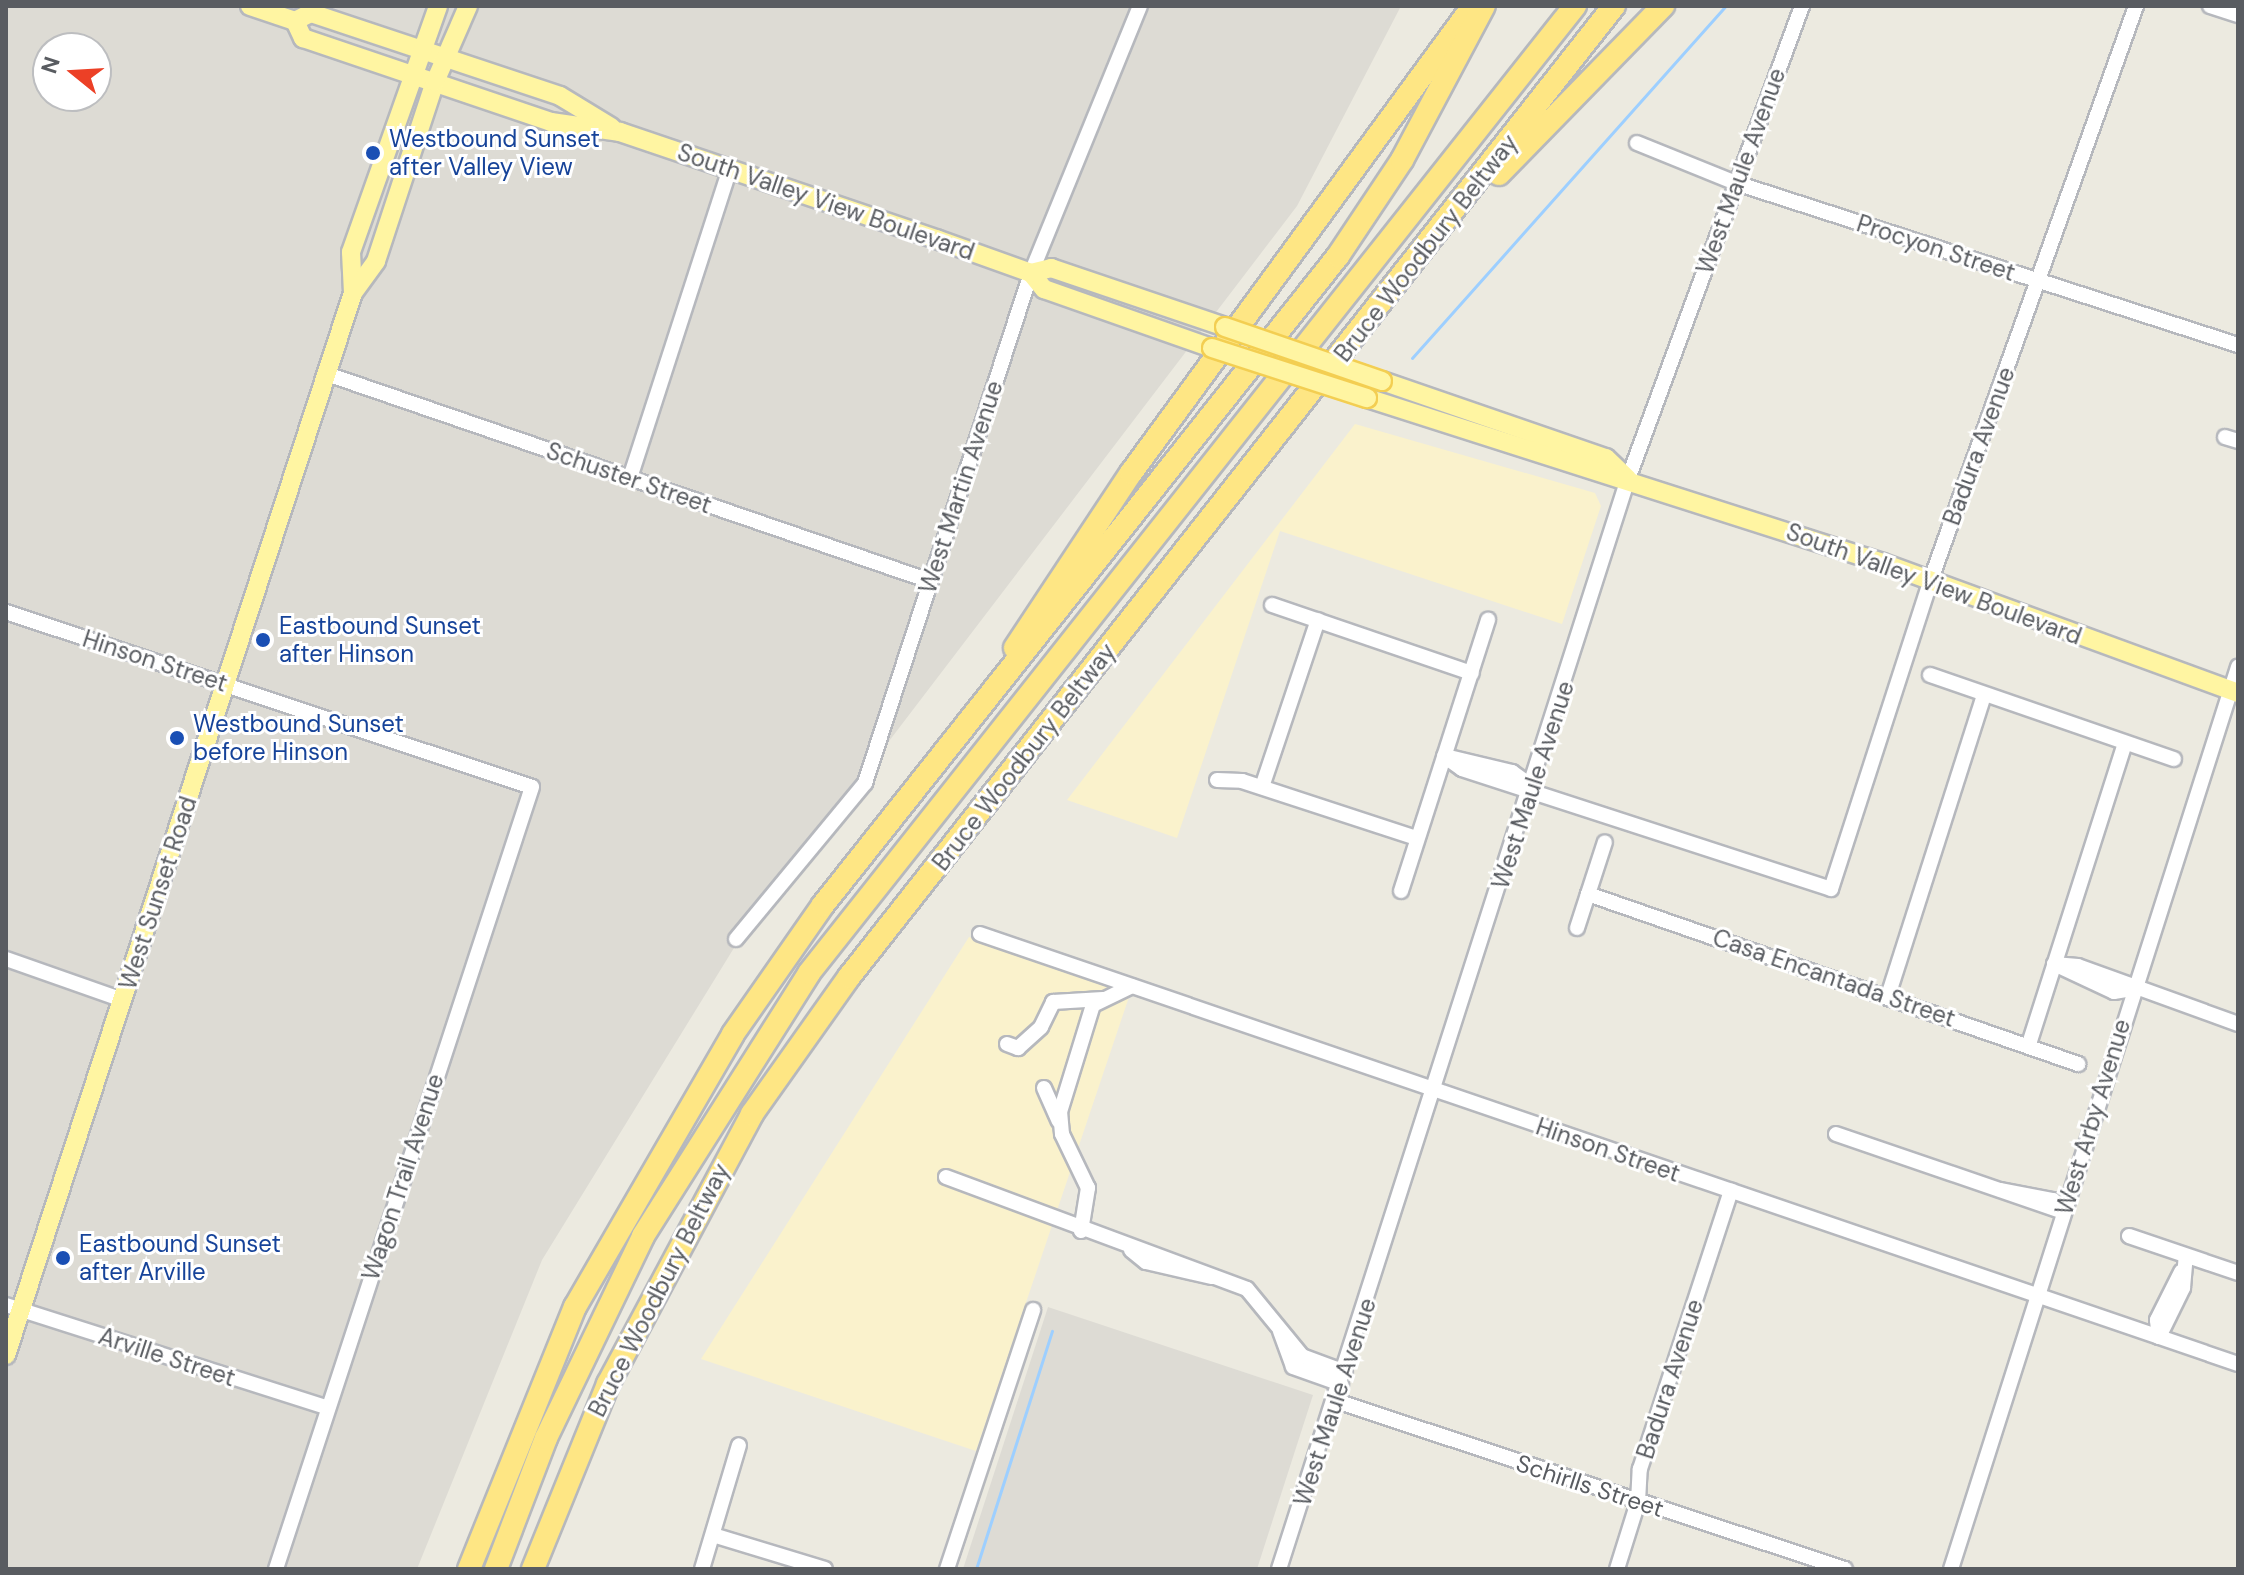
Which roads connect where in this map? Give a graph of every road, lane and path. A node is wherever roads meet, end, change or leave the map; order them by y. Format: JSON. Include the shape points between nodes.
{"nodes":[{"id":1,"x":250,"y":6,"type":"edge"},
{"id":2,"x":438,"y":6,"type":"edge"},
{"id":3,"x":468,"y":6,"type":"edge"},
{"id":4,"x":1140,"y":6,"type":"edge"},
{"id":5,"x":1484,"y":6,"type":"edge"},
{"id":6,"x":1575,"y":6,"type":"edge"},
{"id":7,"x":1614,"y":6,"type":"edge"},
{"id":8,"x":1663,"y":6,"type":"edge"},
{"id":9,"x":1802,"y":6,"type":"edge"},
{"id":10,"x":2136,"y":6,"type":"edge"},
{"id":11,"x":2210,"y":6,"type":"edge"},
{"id":12,"x":1466,"y":13,"type":"edge"},
{"id":13,"x":2238,"y":15,"type":"edge"},
{"id":14,"x":295,"y":21,"type":"junction"},
{"id":15,"x":418,"y":49,"type":"junction"},
{"id":16,"x":445,"y":58,"type":"junction"},
{"id":17,"x":409,"y":74,"type":"junction"},
{"id":18,"x":435,"y":82,"type":"junction"},
{"id":19,"x":620,"y":132,"type":"junction"},
{"id":20,"x":1637,"y":143,"type":"dead end"},
{"id":21,"x":730,"y":169,"type":"junction"},
{"id":22,"x":1736,"y":183,"type":"junction"},
{"id":23,"x":1432,"y":242,"type":"junction"},
{"id":24,"x":1031,"y":273,"type":"junction"},
{"id":25,"x":2039,"y":279,"type":"junction"},
{"id":26,"x":353,"y":293,"type":"junction"},
{"id":27,"x":2238,"y":345,"type":"edge"},
{"id":28,"x":327,"y":374,"type":"junction"},
{"id":29,"x":630,"y":478,"type":"junction"},
{"id":30,"x":1628,"y":479,"type":"junction"},
{"id":31,"x":930,"y":581,"type":"junction"},
{"id":32,"x":1930,"y":582,"type":"junction"},
{"id":33,"x":1272,"y":605,"type":"dead end"},
{"id":34,"x":6,"y":612,"type":"edge"},
{"id":35,"x":1318,"y":620,"type":"junction"},
{"id":36,"x":1488,"y":620,"type":"dead end"},
{"id":37,"x":2238,"y":667,"type":"edge"},
{"id":38,"x":1472,"y":673,"type":"junction"},
{"id":39,"x":1930,"y":675,"type":"dead end"},
{"id":40,"x":226,"y":684,"type":"junction"},
{"id":41,"x":2234,"y":692,"type":"edge"},
{"id":42,"x":1984,"y":695,"type":"junction"},
{"id":43,"x":2125,"y":743,"type":"junction"},
{"id":44,"x":944,"y":756,"type":"junction"},
{"id":45,"x":1444,"y":756,"type":"junction"},
{"id":46,"x":2174,"y":759,"type":"dead end"},
{"id":47,"x":1217,"y":780,"type":"dead end"},
{"id":48,"x":532,"y":787,"type":"joint"},
{"id":49,"x":1262,"y":787,"type":"junction"},
{"id":50,"x":1533,"y":788,"type":"junction"},
{"id":51,"x":1416,"y":838,"type":"junction"},
{"id":52,"x":1605,"y":842,"type":"dead end"},
{"id":53,"x":1401,"y":891,"type":"dead end"},
{"id":54,"x":1588,"y":894,"type":"junction"},
{"id":55,"x":1577,"y":928,"type":"dead end"},
{"id":56,"x":980,"y":934,"type":"dead end"},
{"id":57,"x":736,"y":939,"type":"dead end"},
{"id":58,"x":6,"y":959,"type":"edge"},
{"id":59,"x":2054,"y":964,"type":"junction"},
{"id":60,"x":1132,"y":986,"type":"junction"},
{"id":61,"x":2132,"y":989,"type":"junction"},
{"id":62,"x":1888,"y":996,"type":"junction"},
{"id":63,"x":1103,"y":999,"type":"junction"},
{"id":64,"x":123,"y":1000,"type":"junction"},
{"id":65,"x":2238,"y":1024,"type":"edge"},
{"id":66,"x":1007,"y":1044,"type":"dead end"},
{"id":67,"x":2029,"y":1044,"type":"junction"},
{"id":68,"x":2078,"y":1064,"type":"dead end"},
{"id":69,"x":1044,"y":1088,"type":"dead end"},
{"id":70,"x":1434,"y":1091,"type":"junction"},
{"id":71,"x":1059,"y":1122,"type":"junction"},
{"id":72,"x":1836,"y":1134,"type":"dead end"},
{"id":73,"x":946,"y":1177,"type":"dead end"},
{"id":74,"x":1731,"y":1191,"type":"junction"},
{"id":75,"x":2064,"y":1212,"type":"junction"},
{"id":76,"x":1081,"y":1231,"type":"junction"},
{"id":77,"x":2129,"y":1236,"type":"dead end"},
{"id":78,"x":2186,"y":1256,"type":"junction"},
{"id":79,"x":2238,"y":1273,"type":"edge"},
{"id":80,"x":2036,"y":1295,"type":"junction"},
{"id":81,"x":13,"y":1307,"type":"edge"},
{"id":82,"x":1033,"y":1310,"type":"dead end"},
{"id":83,"x":2159,"y":1337,"type":"junction"},
{"id":84,"x":6,"y":1355,"type":"edge"},
{"id":85,"x":2238,"y":1364,"type":"edge"},
{"id":86,"x":1343,"y":1378,"type":"junction"},
{"id":87,"x":1336,"y":1401,"type":"junction"},
{"id":88,"x":328,"y":1408,"type":"junction"},
{"id":89,"x":739,"y":1445,"type":"dead end"},
{"id":90,"x":1638,"y":1502,"type":"junction"},
{"id":91,"x":713,"y":1535,"type":"junction"},
{"id":92,"x":470,"y":1565,"type":"edge"},
{"id":93,"x":276,"y":1569,"type":"edge"},
{"id":94,"x":496,"y":1569,"type":"edge"},
{"id":95,"x":533,"y":1569,"type":"edge"},
{"id":96,"x":702,"y":1569,"type":"edge"},
{"id":97,"x":825,"y":1569,"type":"edge"},
{"id":98,"x":947,"y":1569,"type":"edge"},
{"id":99,"x":1279,"y":1569,"type":"edge"},
{"id":100,"x":1617,"y":1569,"type":"edge"},
{"id":101,"x":1845,"y":1569,"type":"edge"},
{"id":102,"x":1951,"y":1569,"type":"edge"}],
"edges":[{"from":1,"to":14,"type":"main road","name":"South Valley View Boulevard"},
{"from":2,"to":15,"type":"main road","name":"West Sunset Road"},
{"from":3,"to":16,"type":"main road","name":"West Sunset Road"},
{"from":4,"to":24,"type":"street","name":"West Martin Avenue"},
{"from":5,"to":44,"type":"highway","via":[[1402,160],[1338,256]]},
{"from":6,"to":94,"type":"highway","name":"Bruce Woodbury Beltway","via":[[809,973],[643,1236],[546,1438]]},
{"from":7,"to":23,"type":"highway","name":"Bruce Woodbury Beltway"},
{"from":8,"to":23,"type":"highway"},
{"from":9,"to":22,"type":"street","name":"West Maule Avenue"},
{"from":10,"to":25,"type":"street","name":"Badura Avenue"},
{"from":11,"to":13,"type":"street"},
{"from":12,"to":44,"type":"highway","via":[[1263,302],[1123,485]]},
{"from":14,"to":15,"type":"main road","name":"South Valley View Boulevard","via":[[311,13]]},
{"from":14,"to":17,"type":"main road","name":"South Valley View Boulevard","via":[[303,38]]},
{"from":15,"to":16,"type":"main road","name":"South Valley View Boulevard"},
{"from":15,"to":17,"type":"main road","name":"West Sunset Road"},
{"from":16,"to":18,"type":"main road","name":"West Sunset Road"},
{"from":16,"to":19,"type":"main road","name":"South Valley View Boulevard","via":[[560,96]]},
{"from":17,"to":18,"type":"main road","name":"South Valley View Boulevard"},
{"from":17,"to":26,"type":"main road","name":"West Sunset Road","via":[[351,252]]},
{"from":18,"to":19,"type":"main road","name":"South Valley View Boulevard","via":[[551,122]]},
{"from":18,"to":26,"type":"main road","name":"West Sunset Road","via":[[376,261]]},
{"from":19,"to":21,"type":"main road","name":"South Valley View Boulevard"},
{"from":20,"to":22,"type":"street","name":"Procyon Street"},
{"from":21,"to":24,"type":"main road","name":"South Valley View Boulevard"},
{"from":21,"to":29,"type":"street"},
{"from":22,"to":25,"type":"street","name":"Procyon Street"},
{"from":22,"to":30,"type":"street","name":"West Maule Avenue"},
{"from":23,"to":95,"type":"highway","name":"Bruce Woodbury Beltway","via":[[849,977],[752,1114],[608,1384]]},
{"from":24,"to":30,"type":"main road","name":"South Valley View Boulevard","bridge":true,"via":[[1044,289],[1212,348],[1600,476]]},
{"from":24,"to":30,"type":"main road","name":"South Valley View Boulevard","bridge":true,"via":[[1051,268],[1606,458]]},
{"from":24,"to":31,"type":"street","name":"West Martin Avenue"},
{"from":25,"to":27,"type":"street","name":"Procyon Street"},
{"from":25,"to":32,"type":"street","name":"Badura Avenue"},
{"from":26,"to":28,"type":"main road","name":"West Sunset Road"},
{"from":28,"to":29,"type":"street","name":"Schuster Street"},
{"from":28,"to":40,"type":"main road","name":"West Sunset Road"},
{"from":29,"to":31,"type":"street","name":"Schuster Street"},
{"from":30,"to":32,"type":"main road","name":"South Valley View Boulevard"},
{"from":30,"to":50,"type":"street","name":"West Maule Avenue"},
{"from":31,"to":57,"type":"street","name":"West Martin Avenue","via":[[865,783]]},
{"from":32,"to":41,"type":"main road","name":"South Valley View Boulevard"},
{"from":32,"to":50,"type":"street","name":"Badura Avenue","via":[[1831,889]]},
{"from":33,"to":35,"type":"street"},
{"from":34,"to":40,"type":"street","name":"Hinson Street"},
{"from":35,"to":38,"type":"street"},
{"from":35,"to":49,"type":"street"},
{"from":36,"to":38,"type":"street"},
{"from":37,"to":41,"type":"street","name":"West Arby Avenue"},
{"from":38,"to":45,"type":"street"},
{"from":39,"to":42,"type":"street"},
{"from":40,"to":48,"type":"street","name":"Hinson Street"},
{"from":40,"to":64,"type":"main road","name":"West Sunset Road"},
{"from":41,"to":61,"type":"street","name":"West Arby Avenue"},
{"from":42,"to":43,"type":"street"},
{"from":42,"to":62,"type":"street"},
{"from":43,"to":46,"type":"street"},
{"from":43,"to":59,"type":"street"},
{"from":44,"to":92,"type":"highway","via":[[774,971],[654,1161],[546,1370]]},
{"from":45,"to":50,"type":"street","via":[[1462,769]]},
{"from":45,"to":51,"type":"street"},
{"from":47,"to":49,"type":"street"},
{"from":48,"to":88,"type":"street","name":"Wagon Trail Avenue"},
{"from":49,"to":51,"type":"street"},
{"from":50,"to":70,"type":"street","name":"West Maule Avenue"},
{"from":51,"to":53,"type":"street"},
{"from":52,"to":54,"type":"street"},
{"from":54,"to":55,"type":"street"},
{"from":54,"to":62,"type":"street","name":"Casa Encantada Street"},
{"from":56,"to":60,"type":"street","name":"Hinson Street"},
{"from":58,"to":64,"type":"street"},
{"from":59,"to":61,"type":"street","via":[[2087,984]]},
{"from":59,"to":67,"type":"street"},
{"from":60,"to":63,"type":"street"},
{"from":60,"to":70,"type":"street","name":"Hinson Street"},
{"from":61,"to":65,"type":"street"},
{"from":61,"to":75,"type":"street","name":"West Arby Avenue"},
{"from":62,"to":67,"type":"street","name":"Casa Encantada Street"},
{"from":63,"to":66,"type":"street","via":[[1053,1002],[1041,1027],[1018,1048]]},
{"from":63,"to":71,"type":"street","via":[[1090,1012]]},
{"from":64,"to":81,"type":"main road","name":"West Sunset Road"},
{"from":67,"to":68,"type":"street","name":"Casa Encantada Street"},
{"from":69,"to":71,"type":"street"},
{"from":70,"to":74,"type":"street","name":"Hinson Street"},
{"from":70,"to":86,"type":"street","name":"West Maule Avenue"},
{"from":71,"to":76,"type":"street","via":[[1088,1188]]},
{"from":72,"to":75,"type":"street","via":[[2001,1190],[2053,1200]]},
{"from":73,"to":76,"type":"street"},
{"from":74,"to":80,"type":"street","name":"Hinson Street"},
{"from":74,"to":90,"type":"street","name":"Badura Avenue","via":[[1640,1469]]},
{"from":75,"to":80,"type":"street","name":"West Arby Avenue"},
{"from":76,"to":86,"type":"street","via":[[1158,1266],[1253,1292],[1302,1356]]},
{"from":77,"to":78,"type":"street"},
{"from":78,"to":79,"type":"street"},
{"from":78,"to":83,"type":"street","via":[[2183,1288]]},
{"from":80,"to":83,"type":"street","name":"Hinson Street"},
{"from":80,"to":102,"type":"street","name":"West Arby Avenue"},
{"from":81,"to":84,"type":"main road","name":"West Sunset Road"},
{"from":81,"to":88,"type":"street","name":"Arville Street"},
{"from":82,"to":98,"type":"street"},
{"from":83,"to":85,"type":"street","name":"Hinson Street"},
{"from":86,"to":87,"type":"street","name":"West Maule Avenue"},
{"from":87,"to":90,"type":"street","name":"Schirlls Street"},
{"from":87,"to":99,"type":"street","name":"West Maule Avenue"},
{"from":88,"to":93,"type":"street","name":"Wagon Trail Avenue"},
{"from":89,"to":91,"type":"street"},
{"from":90,"to":100,"type":"street","name":"Badura Avenue"},
{"from":90,"to":101,"type":"street","name":"Schirlls Street"},
{"from":91,"to":96,"type":"street"},
{"from":91,"to":97,"type":"street"}]}
